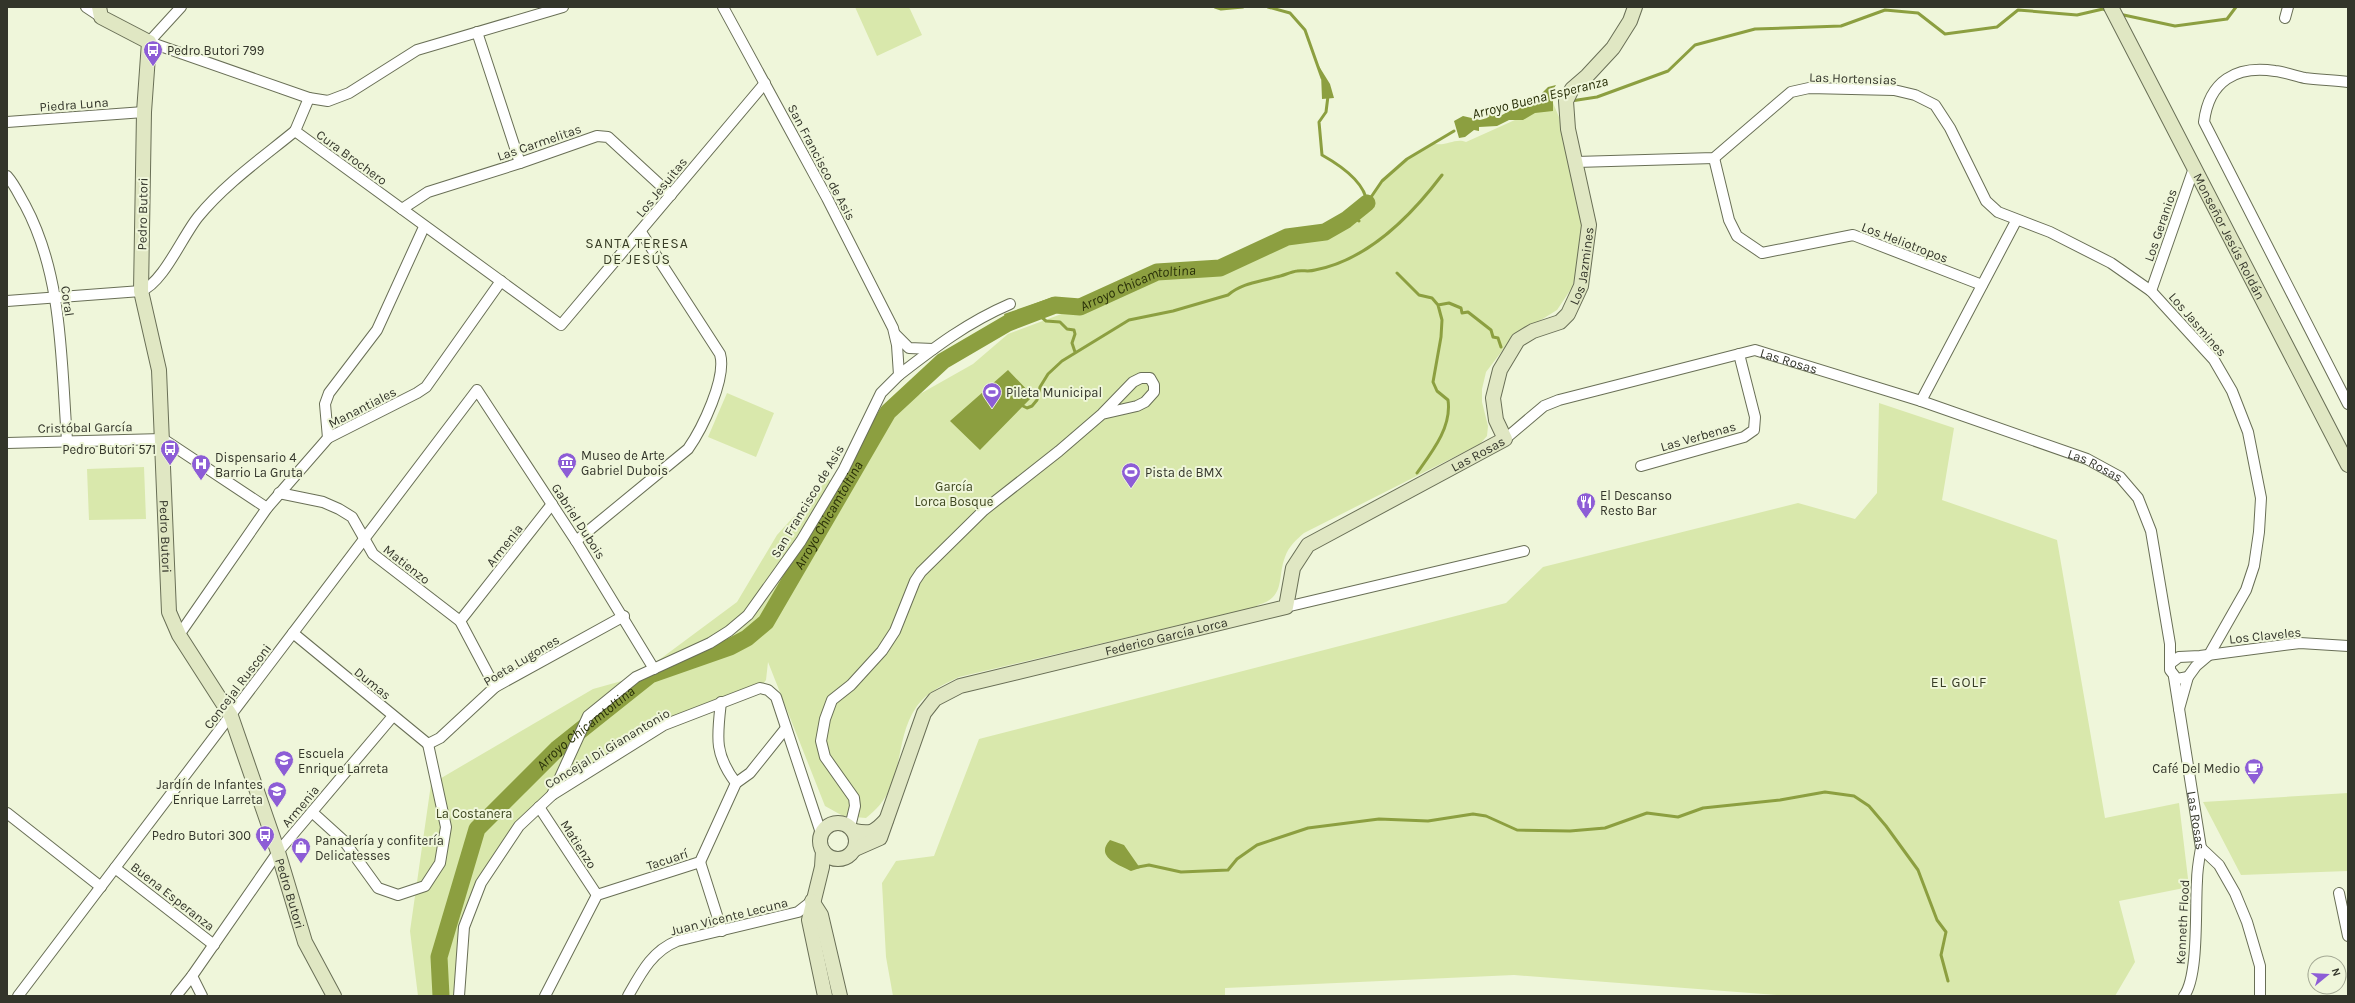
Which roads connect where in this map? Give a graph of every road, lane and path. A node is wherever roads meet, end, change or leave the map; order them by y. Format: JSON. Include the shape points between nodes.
{"nodes":[{"id":1,"x":86,"y":7,"type":"edge"},
{"id":2,"x":180,"y":7,"type":"edge"},
{"id":3,"x":563,"y":7,"type":"edge"},
{"id":4,"x":722,"y":7,"type":"edge"},
{"id":5,"x":1635,"y":7,"type":"edge"},
{"id":6,"x":2111,"y":7,"type":"edge"},
{"id":7,"x":2288,"y":7,"type":"edge"},
{"id":8,"x":100,"y":12,"type":"edge"},
{"id":9,"x":2285,"y":18,"type":"dead end"},
{"id":10,"x":477,"y":32,"type":"junction"},
{"id":11,"x":149,"y":42,"type":"junction"},
{"id":12,"x":2348,"y":82,"type":"edge"},
{"id":13,"x":765,"y":83,"type":"junction"},
{"id":14,"x":309,"y":98,"type":"junction"},
{"id":15,"x":144,"y":112,"type":"junction"},
{"id":16,"x":7,"y":122,"type":"edge"},
{"id":17,"x":295,"y":131,"type":"junction"},
{"id":18,"x":1714,"y":158,"type":"junction"},
{"id":19,"x":1576,"y":162,"type":"junction"},
{"id":20,"x":520,"y":164,"type":"junction"},
{"id":21,"x":2194,"y":168,"type":"junction"},
{"id":22,"x":7,"y":176,"type":"edge"},
{"id":23,"x":671,"y":195,"type":"junction"},
{"id":24,"x":402,"y":210,"type":"junction"},
{"id":25,"x":2016,"y":220,"type":"junction"},
{"id":26,"x":424,"y":227,"type":"junction"},
{"id":27,"x":641,"y":232,"type":"junction"},
{"id":28,"x":501,"y":280,"type":"junction"},
{"id":29,"x":1982,"y":285,"type":"junction"},
{"id":30,"x":141,"y":291,"type":"junction"},
{"id":31,"x":2151,"y":291,"type":"junction"},
{"id":32,"x":56,"y":298,"type":"junction"},
{"id":33,"x":7,"y":301,"type":"edge"},
{"id":34,"x":1010,"y":304,"type":"dead end"},
{"id":35,"x":561,"y":325,"type":"joint"},
{"id":36,"x":894,"y":332,"type":"junction"},
{"id":37,"x":933,"y":349,"type":"junction"},
{"id":38,"x":1739,"y":354,"type":"junction"},
{"id":39,"x":899,"y":375,"type":"junction"},
{"id":40,"x":477,"y":390,"type":"joint"},
{"id":41,"x":1921,"y":401,"type":"junction"},
{"id":42,"x":2348,"y":404,"type":"edge"},
{"id":43,"x":1102,"y":414,"type":"junction"},
{"id":44,"x":328,"y":438,"type":"junction"},
{"id":45,"x":163,"y":439,"type":"junction"},
{"id":46,"x":1505,"y":439,"type":"junction"},
{"id":47,"x":67,"y":440,"type":"junction"},
{"id":48,"x":7,"y":443,"type":"edge"},
{"id":49,"x":2348,"y":464,"type":"edge"},
{"id":50,"x":1641,"y":466,"type":"dead end"},
{"id":51,"x":279,"y":494,"type":"junction"},
{"id":52,"x":552,"y":504,"type":"junction"},
{"id":53,"x":267,"y":508,"type":"junction"},
{"id":54,"x":365,"y":538,"type":"junction"},
{"id":55,"x":576,"y":541,"type":"junction"},
{"id":56,"x":1524,"y":551,"type":"dead end"},
{"id":57,"x":1286,"y":607,"type":"junction"},
{"id":58,"x":624,"y":616,"type":"junction"},
{"id":59,"x":460,"y":622,"type":"junction"},
{"id":60,"x":293,"y":633,"type":"junction"},
{"id":61,"x":2221,"y":634,"type":"junction"},
{"id":62,"x":179,"y":635,"type":"junction"},
{"id":63,"x":2170,"y":644,"type":"junction"},
{"id":64,"x":2348,"y":646,"type":"edge"},
{"id":65,"x":2228,"y":652,"type":"junction"},
{"id":66,"x":2208,"y":655,"type":"junction"},
{"id":67,"x":2183,"y":656,"type":"junction"},
{"id":68,"x":2171,"y":663,"type":"junction"},
{"id":69,"x":654,"y":669,"type":"junction"},
{"id":70,"x":2190,"y":674,"type":"junction"},
{"id":71,"x":2174,"y":676,"type":"junction"},
{"id":72,"x":495,"y":687,"type":"junction"},
{"id":73,"x":721,"y":702,"type":"junction"},
{"id":74,"x":2179,"y":709,"type":"junction"},
{"id":75,"x":231,"y":716,"type":"junction"},
{"id":76,"x":393,"y":716,"type":"junction"},
{"id":77,"x":786,"y":728,"type":"junction"},
{"id":78,"x":428,"y":744,"type":"junction"},
{"id":79,"x":736,"y":783,"type":"junction"},
{"id":80,"x":552,"y":794,"type":"junction"},
{"id":81,"x":539,"y":807,"type":"junction"},
{"id":82,"x":312,"y":812,"type":"junction"},
{"id":83,"x":7,"y":813,"type":"edge"},
{"id":84,"x":889,"y":816,"type":"junction"},
{"id":85,"x":852,"y":829,"type":"junction"},
{"id":86,"x":821,"y":833,"type":"junction"},
{"id":87,"x":2201,"y":848,"type":"junction"},
{"id":88,"x":855,"y":849,"type":"junction"},
{"id":89,"x":823,"y":851,"type":"junction"},
{"id":90,"x":278,"y":852,"type":"junction"},
{"id":91,"x":839,"y":859,"type":"junction"},
{"id":92,"x":700,"y":862,"type":"junction"},
{"id":93,"x":115,"y":868,"type":"junction"},
{"id":94,"x":101,"y":886,"type":"junction"},
{"id":95,"x":2339,"y":894,"type":"dead end"},
{"id":96,"x":597,"y":895,"type":"junction"},
{"id":97,"x":812,"y":901,"type":"junction"},
{"id":98,"x":722,"y":931,"type":"junction"},
{"id":99,"x":2348,"y":936,"type":"edge"},
{"id":100,"x":214,"y":945,"type":"junction"},
{"id":101,"x":192,"y":976,"type":"junction"},
{"id":102,"x":18,"y":996,"type":"edge"},
{"id":103,"x":176,"y":996,"type":"edge"},
{"id":104,"x":202,"y":996,"type":"edge"},
{"id":105,"x":334,"y":996,"type":"edge"},
{"id":106,"x":459,"y":996,"type":"edge"},
{"id":107,"x":545,"y":996,"type":"edge"},
{"id":108,"x":628,"y":996,"type":"edge"},
{"id":109,"x":825,"y":996,"type":"edge"},
{"id":110,"x":840,"y":996,"type":"edge"},
{"id":111,"x":2184,"y":996,"type":"edge"},
{"id":112,"x":2260,"y":996,"type":"edge"}],
"edges":[{"from":1,"to":8,"type":"street"},
{"from":2,"to":11,"type":"street"},
{"from":3,"to":10,"type":"street"},
{"from":4,"to":13,"type":"street","name":"San Francisco de Asis"},
{"from":5,"to":19,"type":"street","name":"Los Jazmines","via":[[1630,21],[1613,48],[1566,101],[1568,129]]},
{"from":6,"to":21,"type":"street","name":"Monseñor Jesús Roldán"},
{"from":7,"to":9,"type":"street"},
{"from":8,"to":11,"type":"street"},
{"from":10,"to":14,"type":"street","via":[[417,50],[349,93],[328,101]]},
{"from":10,"to":20,"type":"street"},
{"from":11,"to":14,"type":"street"},
{"from":11,"to":15,"type":"street","name":"Pedro Butori"},
{"from":12,"to":42,"type":"street","via":[[2306,78],[2275,70],[2243,72],[2226,77],[2213,92],[2204,122]]},
{"from":13,"to":23,"type":"street","name":"Los Jesuitas"},
{"from":13,"to":36,"type":"street","name":"San Francisco de Asis","via":[[827,198]]},
{"from":14,"to":17,"type":"street"},
{"from":15,"to":16,"type":"street","name":"Piedra Luna"},
{"from":15,"to":30,"type":"street","name":"Pedro Butori"},
{"from":17,"to":24,"type":"street","name":"Cura Brochero"},
{"from":17,"to":30,"type":"street","via":[[222,191],[198,217],[174,251],[158,280]]},
{"from":18,"to":19,"type":"street"},
{"from":18,"to":25,"type":"street","name":"Las Hortensias","via":[[1791,92],[1809,88],[1894,90],[1915,95],[1935,105],[1950,128],[1986,202],[1998,212]]},
{"from":18,"to":29,"type":"street","name":"Los Heliotropos","via":[[1729,220],[1737,236],[1762,253],[1853,235]]},
{"from":19,"to":46,"type":"street","name":"Los Jazmines","via":[[1589,225],[1581,286],[1568,314],[1560,322],[1533,331],[1518,340],[1500,370],[1493,398],[1496,420]]},
{"from":20,"to":23,"type":"street","name":"Las Carmelitas","via":[[597,136],[608,137]]},
{"from":20,"to":24,"type":"street","name":"Las Carmelitas","via":[[428,192]]},
{"from":21,"to":31,"type":"street","name":"Los Geranios"},
{"from":21,"to":49,"type":"street","name":"Monseñor Jesús Roldán"},
{"from":22,"to":32,"type":"street","name":"Coral","via":[[32,217],[45,252]]},
{"from":23,"to":27,"type":"street","name":"Los Jesuitas"},
{"from":24,"to":26,"type":"street","name":"Cura Brochero"},
{"from":25,"to":29,"type":"street"},
{"from":25,"to":31,"type":"street","name":"Los Jasmines","via":[[2050,232],[2111,263]]},
{"from":26,"to":28,"type":"street","name":"Cura Brochero"},
{"from":26,"to":44,"type":"street","via":[[377,330],[329,393],[325,404]]},
{"from":27,"to":35,"type":"street","name":"Los Jesuitas"},
{"from":27,"to":55,"type":"street","via":[[720,354],[721,374],[707,411],[688,449]]},
{"from":28,"to":35,"type":"street","name":"Cura Brochero"},
{"from":28,"to":44,"type":"street","name":"Manantiales","via":[[426,387]]},
{"from":29,"to":41,"type":"street"},
{"from":30,"to":32,"type":"street"},
{"from":30,"to":45,"type":"street","name":"Pedro Butori","via":[[159,370]]},
{"from":31,"to":61,"type":"street","name":"Los Jasmines","via":[[2214,360],[2232,391],[2248,432],[2260,498],[2259,532],[2254,566],[2246,590]]},
{"from":32,"to":33,"type":"street"},
{"from":32,"to":47,"type":"street","name":"Coral"},
{"from":34,"to":37,"type":"street","via":[[982,317]]},
{"from":36,"to":37,"type":"street","name":"San Francisco de Asis","via":[[910,348]]},
{"from":36,"to":39,"type":"street","name":"San Francisco de Asis"},
{"from":37,"to":39,"type":"street"},
{"from":38,"to":41,"type":"street","name":"Las Rosas","via":[[1755,350]]},
{"from":38,"to":46,"type":"street","name":"Las Rosas","via":[[1559,400],[1544,406]]},
{"from":38,"to":50,"type":"street","name":"Las Verbenas","via":[[1755,417],[1754,430],[1744,437]]},
{"from":39,"to":69,"type":"street","name":"San Francisco de Asis","via":[[881,393],[844,469],[801,541],[748,615],[710,643]]},
{"from":40,"to":52,"type":"street","name":"Gabriel Dubois"},
{"from":40,"to":54,"type":"street","name":"Concejal Rusconi"},
{"from":41,"to":63,"type":"street","name":"Las Rosas","via":[[2087,459],[2120,477],[2138,498],[2151,531]]},
{"from":43,"to":43,"type":"street","via":[[1145,402],[1154,392],[1150,378],[1141,378],[1133,382]]},
{"from":43,"to":85,"type":"street","via":[[984,510],[921,572],[895,631],[882,651],[871,660],[851,685],[832,700],[821,741],[825,757],[854,798]]},
{"from":44,"to":51,"type":"street","name":"Manantiales"},
{"from":45,"to":47,"type":"street","name":"Cristóbal García"},
{"from":45,"to":53,"type":"street"},
{"from":45,"to":62,"type":"street","name":"Pedro Butori","via":[[169,612]]},
{"from":46,"to":57,"type":"street","name":"Las Rosas","via":[[1308,545],[1293,568]]},
{"from":47,"to":48,"type":"street","name":"Cristóbal García"},
{"from":51,"to":53,"type":"street","name":"Manantiales"},
{"from":51,"to":54,"type":"street","name":"Matienzo","via":[[323,502],[339,509],[352,517]]},
{"from":52,"to":55,"type":"street","name":"Gabriel Dubois"},
{"from":52,"to":59,"type":"street","name":"Armenia"},
{"from":53,"to":62,"type":"street","name":"Manantiales"},
{"from":54,"to":59,"type":"street","name":"Matienzo","via":[[373,554]]},
{"from":54,"to":60,"type":"street","name":"Concejal Rusconi"},
{"from":55,"to":58,"type":"street","name":"Gabriel Dubois"},
{"from":56,"to":57,"type":"street","name":"Federico García Lorca"},
{"from":57,"to":84,"type":"street","name":"Federico García Lorca","via":[[948,691],[935,699],[924,713]]},
{"from":58,"to":69,"type":"street","name":"Gabriel Dubois"},
{"from":58,"to":72,"type":"street","name":"Poeta Lugones"},
{"from":59,"to":72,"type":"street","name":"Matienzo"},
{"from":60,"to":75,"type":"street","name":"Concejal Rusconi"},
{"from":60,"to":76,"type":"street","name":"Dumas"},
{"from":61,"to":65,"type":"street","via":[[2221,645]]},
{"from":61,"to":66,"type":"street","name":"Los Jasmines"},
{"from":62,"to":75,"type":"street","name":"Pedro Butori"},
{"from":63,"to":67,"type":"street"},
{"from":63,"to":68,"type":"street","name":"Las Rosas"},
{"from":64,"to":65,"type":"street","name":"Los Claveles","via":[[2300,643]]},
{"from":65,"to":66,"type":"street","name":"Los Claveles"},
{"from":66,"to":67,"type":"street","name":"Los Claveles"},
{"from":66,"to":70,"type":"street","name":"Los Jasmines"},
{"from":67,"to":68,"type":"street"},
{"from":67,"to":70,"type":"street","via":[[2192,664]]},
{"from":68,"to":71,"type":"street","via":[[2170,670]]},
{"from":69,"to":80,"type":"street","name":"San Francisco de Asis","via":[[636,677],[588,716]]},
{"from":70,"to":71,"type":"street","via":[[2181,680]]},
{"from":70,"to":74,"type":"street"},
{"from":71,"to":74,"type":"street","name":"Las Rosas"},
{"from":72,"to":78,"type":"street","name":"Poeta Lugones","via":[[440,738]]},
{"from":73,"to":77,"type":"street","name":"Concejal Di Gianantonio","via":[[760,688],[768,690],[776,696]]},
{"from":73,"to":79,"type":"street","via":[[719,752],[725,768]]},
{"from":73,"to":80,"type":"street","name":"Concejal Di Gianantonio","via":[[664,726]]},
{"from":74,"to":87,"type":"street","name":"Las Rosas"},
{"from":75,"to":90,"type":"street","name":"Pedro Butori"},
{"from":75,"to":93,"type":"street","name":"Concejal Rusconi"},
{"from":76,"to":78,"type":"street","name":"Dumas"},
{"from":76,"to":82,"type":"street","name":"Armenia"},
{"from":77,"to":79,"type":"street","name":"Tacuarí","via":[[750,773]]},
{"from":77,"to":86,"type":"street"},
{"from":78,"to":82,"type":"street","via":[[446,827],[440,863],[425,886],[398,895],[378,888],[344,841]]},
{"from":79,"to":92,"type":"street","name":"Tacuarí"},
{"from":80,"to":81,"type":"street","name":"Concejal Di Gianantonio"},
{"from":81,"to":96,"type":"street","name":"Matienzo"},
{"from":81,"to":106,"type":"street","name":"Concejal Di Gianantonio","via":[[519,826],[480,883],[464,927]]},
{"from":82,"to":90,"type":"street","name":"Armenia"},
{"from":83,"to":94,"type":"street"},
{"from":84,"to":85,"type":"street","name":"Federico García Lorca","via":[[877,829],[868,834]]},
{"from":84,"to":88,"type":"street","name":"Federico García Lorca","via":[[880,838],[874,843]]},
{"from":85,"to":86,"type":"street","name":"Federico García Lorca","via":[[845,824],[834,823]]},
{"from":85,"to":88,"type":"street"},
{"from":86,"to":89,"type":"street","via":[[820,844]]},
{"from":87,"to":111,"type":"street","name":"Kenneth Flood","via":[[2197,876],[2194,966],[2188,991]]},
{"from":87,"to":112,"type":"street","name":"Las Rosas","via":[[2218,865],[2241,907],[2260,966]]},
{"from":88,"to":91,"type":"street","name":"Federico García Lorca","via":[[847,857]]},
{"from":89,"to":91,"type":"street","via":[[829,857]]},
{"from":89,"to":97,"type":"street","via":[[820,875]]},
{"from":90,"to":100,"type":"street","name":"Armenia"},
{"from":90,"to":105,"type":"street","name":"Pedro Butori","via":[[305,942]]},
{"from":91,"to":97,"type":"street","name":"Federico García Lorca"},
{"from":92,"to":96,"type":"street","name":"Tacuarí"},
{"from":92,"to":98,"type":"street"},
{"from":93,"to":94,"type":"street","name":"Concejal Rusconi"},
{"from":93,"to":100,"type":"street","name":"Buena Esperanza"},
{"from":94,"to":102,"type":"street","name":"Concejal Rusconi"},
{"from":95,"to":99,"type":"street"},
{"from":96,"to":107,"type":"street"},
{"from":97,"to":98,"type":"street","name":"Juan Vicente Lecuna","via":[[798,912]]},
{"from":97,"to":109,"type":"street","via":[[808,920]]},
{"from":97,"to":110,"type":"street","via":[[821,915]]},
{"from":98,"to":108,"type":"street","name":"Juan Vicente Lecuna","via":[[663,946],[648,962]]},
{"from":100,"to":101,"type":"street","name":"Armenia"},
{"from":101,"to":103,"type":"street","name":"Armenia"},
{"from":101,"to":104,"type":"street"}]}
